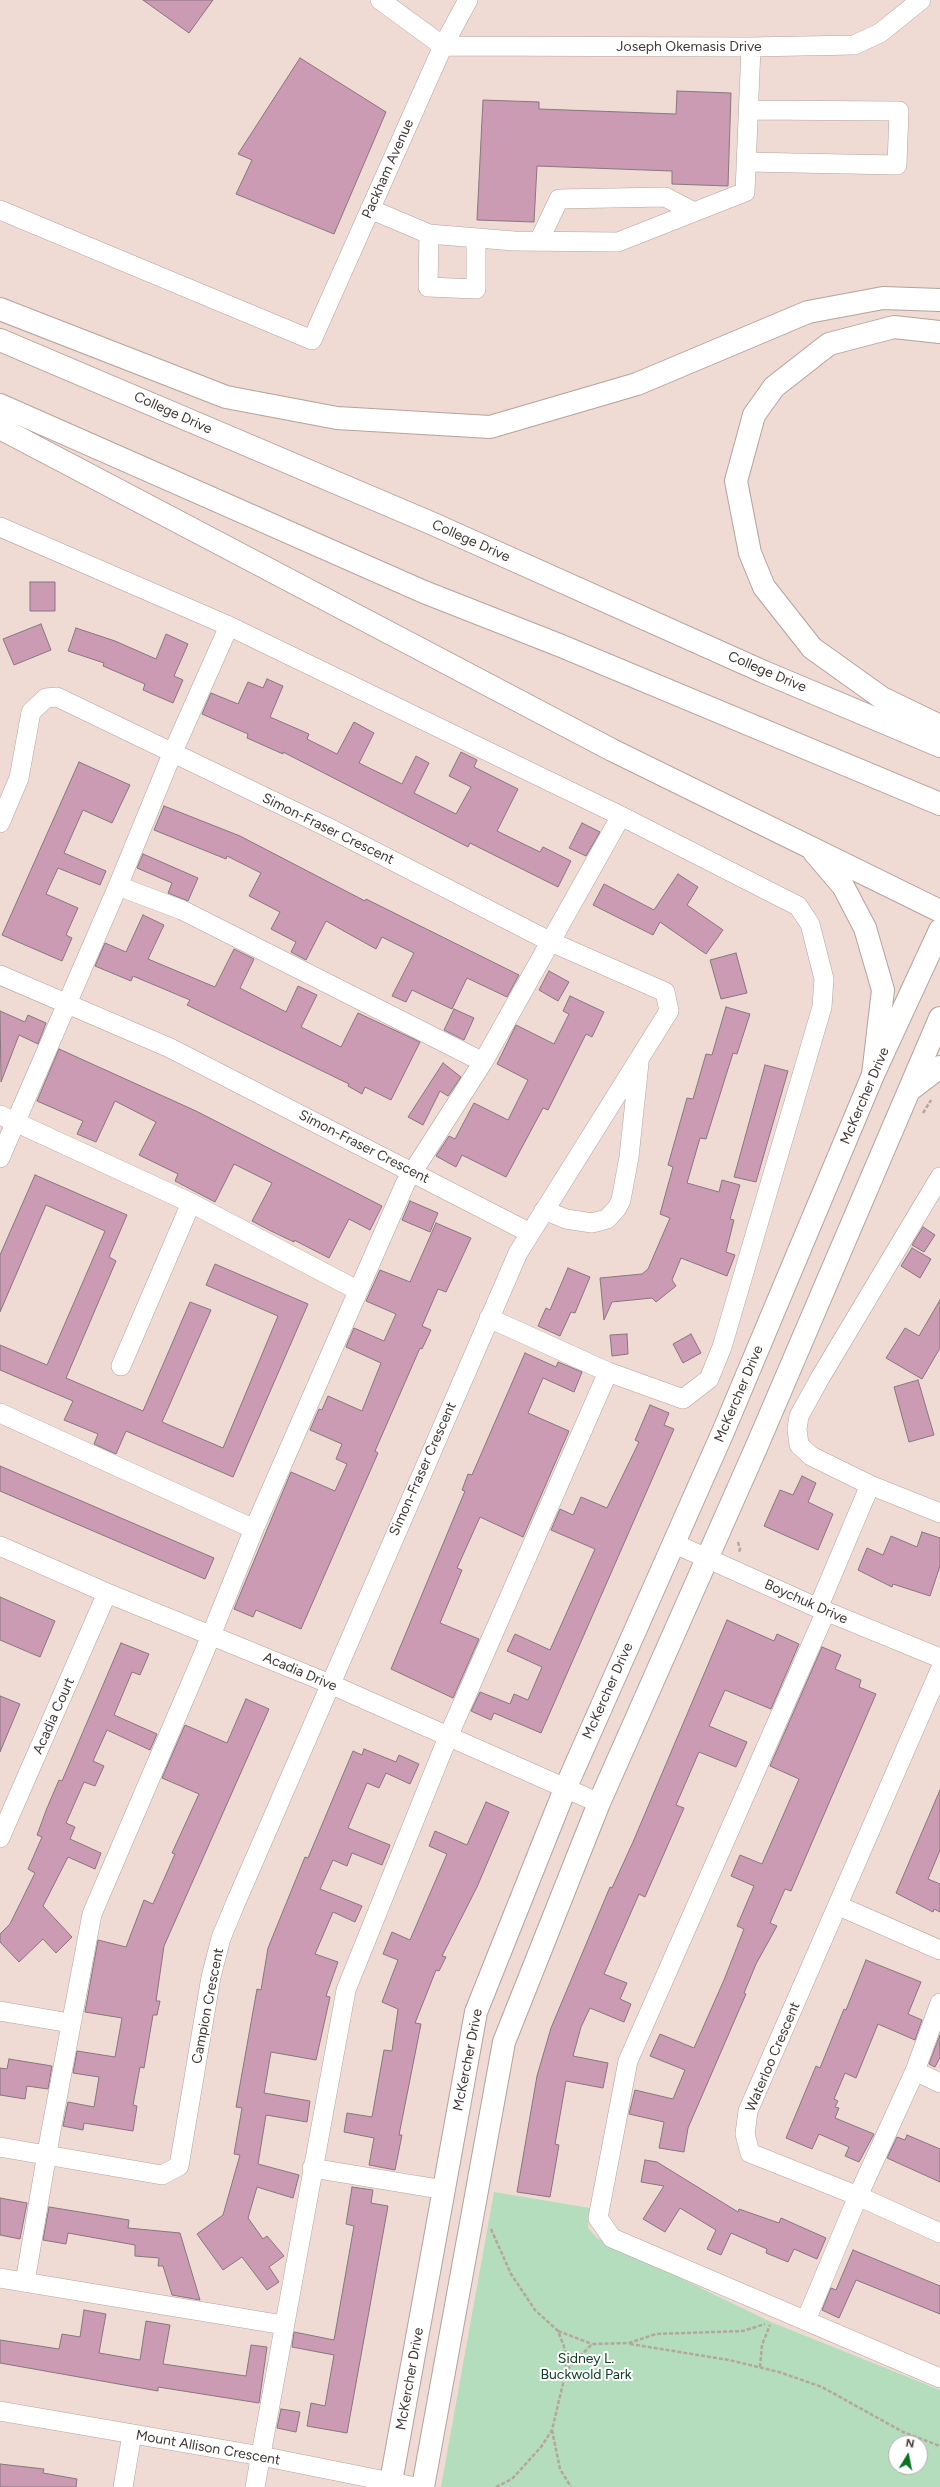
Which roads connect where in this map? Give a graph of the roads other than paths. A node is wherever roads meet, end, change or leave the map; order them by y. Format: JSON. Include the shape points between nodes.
{"nodes":[{"id":1,"x":380,"y":0,"type":"edge"},
{"id":2,"x":468,"y":0,"type":"edge"},
{"id":3,"x":921,"y":0,"type":"edge"},
{"id":4,"x":443,"y":46,"type":"junction"},
{"id":5,"x":751,"y":47,"type":"junction"},
{"id":6,"x":749,"y":110,"type":"junction"},
{"id":7,"x":746,"y":162,"type":"junction"},
{"id":8,"x":0,"y":210,"type":"edge"},
{"id":9,"x":370,"y":210,"type":"junction"},
{"id":10,"x":694,"y":212,"type":"junction"},
{"id":11,"x":429,"y":234,"type":"junction"},
{"id":12,"x":476,"y":239,"type":"junction"},
{"id":13,"x":539,"y":241,"type":"junction"},
{"id":14,"x":940,"y":300,"type":"edge"},
{"id":15,"x":0,"y":309,"type":"edge"},
{"id":16,"x":940,"y":332,"type":"edge"},
{"id":17,"x":0,"y":340,"type":"edge"},
{"id":18,"x":0,"y":405,"type":"edge"},
{"id":19,"x":0,"y":428,"type":"edge"},
{"id":20,"x":0,"y":527,"type":"edge"},
{"id":21,"x":229,"y":626,"type":"junction"},
{"id":22,"x":940,"y":726,"type":"edge"},
{"id":23,"x":940,"y":746,"type":"edge"},
{"id":24,"x":172,"y":754,"type":"junction"},
{"id":25,"x":940,"y":804,"type":"edge"},
{"id":26,"x":621,"y":816,"type":"junction"},
{"id":27,"x":0,"y":824,"type":"edge"},
{"id":28,"x":810,"y":846,"type":"junction"},
{"id":29,"x":118,"y":886,"type":"junction"},
{"id":30,"x":940,"y":911,"type":"edge"},
{"id":31,"x":940,"y":930,"type":"edge"},
{"id":32,"x":551,"y":942,"type":"junction"},
{"id":33,"x":0,"y":975,"type":"edge"},
{"id":34,"x":66,"y":1003,"type":"junction"},
{"id":35,"x":940,"y":1018,"type":"edge"},
{"id":36,"x":639,"y":1058,"type":"junction"},
{"id":37,"x":483,"y":1062,"type":"junction"},
{"id":38,"x":940,"y":1067,"type":"edge"},
{"id":39,"x":873,"y":1075,"type":"junction"},
{"id":40,"x":911,"y":1089,"type":"junction"},
{"id":41,"x":8,"y":1119,"type":"edge"},
{"id":42,"x":0,"y":1158,"type":"edge"},
{"id":43,"x":412,"y":1171,"type":"junction"},
{"id":44,"x":940,"y":1177,"type":"edge"},
{"id":45,"x":191,"y":1203,"type":"junction"},
{"id":46,"x":544,"y":1210,"type":"junction"},
{"id":47,"x":530,"y":1233,"type":"junction"},
{"id":48,"x":357,"y":1290,"type":"junction"},
{"id":49,"x":489,"y":1318,"type":"junction"},
{"id":50,"x":121,"y":1366,"type":"dead end"},
{"id":51,"x":608,"y":1372,"type":"junction"},
{"id":52,"x":0,"y":1413,"type":"edge"},
{"id":53,"x":870,"y":1485,"type":"junction"},
{"id":54,"x":940,"y":1512,"type":"edge"},
{"id":55,"x":254,"y":1529,"type":"junction"},
{"id":56,"x":673,"y":1543,"type":"junction"},
{"id":57,"x":0,"y":1546,"type":"edge"},
{"id":58,"x":706,"y":1557,"type":"junction"},
{"id":59,"x":107,"y":1593,"type":"junction"},
{"id":60,"x":822,"y":1610,"type":"junction"},
{"id":61,"x":210,"y":1635,"type":"junction"},
{"id":62,"x":940,"y":1658,"type":"edge"},
{"id":63,"x":940,"y":1670,"type":"edge"},
{"id":64,"x":330,"y":1684,"type":"junction"},
{"id":65,"x":448,"y":1737,"type":"junction"},
{"id":66,"x":565,"y":1788,"type":"junction"},
{"id":67,"x":599,"y":1803,"type":"junction"},
{"id":68,"x":0,"y":1838,"type":"edge"},
{"id":69,"x":839,"y":1906,"type":"junction"},
{"id":70,"x":940,"y":1950,"type":"edge"},
{"id":71,"x":940,"y":2003,"type":"edge"},
{"id":72,"x":0,"y":2011,"type":"edge"},
{"id":73,"x":70,"y":2023,"type":"junction"},
{"id":74,"x":915,"y":2071,"type":"junction"},
{"id":75,"x":940,"y":2083,"type":"edge"},
{"id":76,"x":0,"y":2147,"type":"edge"},
{"id":77,"x":46,"y":2156,"type":"junction"},
{"id":78,"x":312,"y":2168,"type":"junction"},
{"id":79,"x":445,"y":2190,"type":"junction"},
{"id":80,"x":858,"y":2196,"type":"junction"},
{"id":81,"x":940,"y":2233,"type":"edge"},
{"id":82,"x":0,"y":2278,"type":"edge"},
{"id":83,"x":25,"y":2282,"type":"junction"},
{"id":84,"x":806,"y":2320,"type":"junction"},
{"id":85,"x":284,"y":2325,"type":"junction"},
{"id":86,"x":940,"y":2378,"type":"edge"},
{"id":87,"x":0,"y":2411,"type":"edge"},
{"id":88,"x":132,"y":2434,"type":"junction"},
{"id":89,"x":261,"y":2456,"type":"junction"},
{"id":90,"x":390,"y":2484,"type":"edge"},
{"id":91,"x":123,"y":2487,"type":"edge"},
{"id":92,"x":255,"y":2487,"type":"edge"},
{"id":93,"x":416,"y":2487,"type":"edge"},
{"id":94,"x":423,"y":2487,"type":"edge"}],
"edges":[{"from":1,"to":4,"type":"street"},
{"from":2,"to":4,"type":"street","name":"Packham Avenue"},
{"from":3,"to":5,"type":"street","name":"Joseph Okemasis Drive","via":[[880,33],[854,45]]},
{"from":4,"to":5,"type":"street","name":"Joseph Okemasis Drive"},
{"from":4,"to":9,"type":"street","name":"Packham Avenue"},
{"from":5,"to":6,"type":"street"},
{"from":6,"to":7,"type":"street"},
{"from":6,"to":7,"type":"street","via":[[899,112],[897,165]]},
{"from":7,"to":10,"type":"street","via":[[745,192]]},
{"from":8,"to":9,"type":"street","name":"Packham Avenue","via":[[312,340]]},
{"from":9,"to":11,"type":"street"},
{"from":10,"to":13,"type":"street","via":[[618,242]]},
{"from":10,"to":13,"type":"street","via":[[664,197],[559,199]]},
{"from":11,"to":12,"type":"street"},
{"from":11,"to":12,"type":"street","via":[[428,287],[476,289]]},
{"from":12,"to":13,"type":"street"},
{"from":14,"to":15,"type":"main road","via":[[883,298],[808,312],[637,384],[490,427],[337,418],[226,397]]},
{"from":16,"to":22,"type":"main road","via":[[894,327],[829,344],[774,387],[754,415],[736,481],[750,553],[764,588],[812,648],[882,698]]},
{"from":17,"to":23,"type":"main road","name":"College Drive","via":[[431,523],[764,672]]},
{"from":18,"to":25,"type":"main road","via":[[424,592],[559,645]]},
{"from":19,"to":28,"type":"main road","via":[[612,750]]},
{"from":20,"to":21,"type":"street"},
{"from":21,"to":24,"type":"street"},
{"from":21,"to":26,"type":"street"},
{"from":24,"to":27,"type":"street","name":"Simon-Fraser Crescent","via":[[57,697],[46,698],[31,712],[19,778]]},
{"from":24,"to":29,"type":"street"},
{"from":24,"to":32,"type":"street","name":"Simon-Fraser Crescent","via":[[325,826]]},
{"from":26,"to":32,"type":"street"},
{"from":26,"to":51,"type":"street","via":[[798,906],[810,924],[824,979],[822,1007],[790,1122],[722,1347],[709,1380],[683,1399]]},
{"from":28,"to":30,"type":"main road"},
{"from":28,"to":39,"type":"main road","via":[[843,886],[867,934],[882,990]]},
{"from":29,"to":34,"type":"street"},
{"from":29,"to":37,"type":"street","via":[[182,910]]},
{"from":31,"to":39,"type":"main road","name":"McKercher Drive"},
{"from":32,"to":36,"type":"street","name":"Simon-Fraser Crescent","via":[[665,992],[669,1011]]},
{"from":32,"to":37,"type":"street"},
{"from":33,"to":34,"type":"street","name":"Simon-Fraser Crescent"},
{"from":34,"to":41,"type":"street"},
{"from":34,"to":43,"type":"street","name":"Simon-Fraser Crescent","via":[[170,1048]]},
{"from":35,"to":40,"type":"main road"},
{"from":36,"to":46,"type":"street","name":"Simon-Fraser Crescent"},
{"from":36,"to":46,"type":"street","name":"Simon-Fraser Crescent","via":[[629,1157],[621,1200],[617,1208],[607,1219],[592,1223],[566,1219]]},
{"from":37,"to":43,"type":"street"},
{"from":38,"to":40,"type":"main road"},
{"from":39,"to":56,"type":"main road","name":"McKercher Drive","via":[[723,1432]]},
{"from":40,"to":58,"type":"main road","via":[[759,1441]]},
{"from":41,"to":42,"type":"street"},
{"from":41,"to":45,"type":"street"},
{"from":43,"to":47,"type":"street","name":"Simon-Fraser Crescent"},
{"from":43,"to":48,"type":"street"},
{"from":44,"to":53,"type":"street","via":[[799,1416],[799,1445],[811,1456]]},
{"from":45,"to":48,"type":"street"},
{"from":45,"to":50,"type":"street"},
{"from":46,"to":47,"type":"street","name":"Simon-Fraser Crescent"},
{"from":47,"to":49,"type":"street","name":"Simon-Fraser Crescent","via":[[518,1253]]},
{"from":48,"to":55,"type":"street"},
{"from":49,"to":51,"type":"street"},
{"from":49,"to":64,"type":"street","name":"Simon-Fraser Crescent"},
{"from":51,"to":65,"type":"street"},
{"from":52,"to":55,"type":"street"},
{"from":53,"to":54,"type":"street"},
{"from":53,"to":60,"type":"street"},
{"from":55,"to":61,"type":"street"},
{"from":56,"to":58,"type":"street","name":"Boychuk Drive"},
{"from":56,"to":66,"type":"main road","name":"McKercher Drive"},
{"from":57,"to":59,"type":"street","name":"Acadia Drive"},
{"from":58,"to":60,"type":"street","name":"Boychuk Drive"},
{"from":58,"to":67,"type":"main road"},
{"from":59,"to":61,"type":"street","name":"Acadia Drive"},
{"from":59,"to":68,"type":"street","name":"Acadia Court"},
{"from":60,"to":62,"type":"street","name":"Boychuk Drive"},
{"from":60,"to":84,"type":"street","via":[[628,2061],[598,2218],[612,2238]]},
{"from":61,"to":64,"type":"street","name":"Acadia Drive"},
{"from":61,"to":73,"type":"street","via":[[92,1914]]},
{"from":63,"to":69,"type":"street","name":"Waterloo Crescent"},
{"from":64,"to":65,"type":"street","name":"Acadia Drive"},
{"from":64,"to":77,"type":"street","name":"Campion Crescent","via":[[221,1938],[179,2166],[162,2175]]},
{"from":65,"to":66,"type":"street","name":"Acadia Drive"},
{"from":65,"to":78,"type":"street","via":[[346,1990]]},
{"from":66,"to":67,"type":"street","name":"Acadia Drive"},
{"from":66,"to":79,"type":"main road","name":"McKercher Drive","via":[[476,2012]]},
{"from":67,"to":94,"type":"main road","via":[[504,2042]]},
{"from":69,"to":70,"type":"street"},
{"from":69,"to":80,"type":"street","name":"Waterloo Crescent","via":[[748,2111],[745,2134],[750,2153]]},
{"from":71,"to":74,"type":"street"},
{"from":72,"to":73,"type":"street"},
{"from":73,"to":77,"type":"street"},
{"from":74,"to":75,"type":"street"},
{"from":74,"to":80,"type":"street"},
{"from":76,"to":77,"type":"street","name":"Campion Crescent"},
{"from":77,"to":83,"type":"street"},
{"from":78,"to":79,"type":"street"},
{"from":78,"to":85,"type":"street"},
{"from":79,"to":90,"type":"main road","name":"McKercher Drive"},
{"from":80,"to":81,"type":"street","name":"Waterloo Crescent"},
{"from":80,"to":84,"type":"street"},
{"from":82,"to":83,"type":"street"},
{"from":83,"to":85,"type":"street"},
{"from":84,"to":86,"type":"street"},
{"from":85,"to":89,"type":"street"},
{"from":87,"to":88,"type":"street","name":"Mount Allison Crescent"},
{"from":88,"to":89,"type":"street","name":"Mount Allison Crescent"},
{"from":88,"to":91,"type":"street"},
{"from":89,"to":90,"type":"street","name":"Mount Allison Crescent"},
{"from":89,"to":92,"type":"street"},
{"from":90,"to":93,"type":"street","name":"Mount Allison Crescent"}]}
